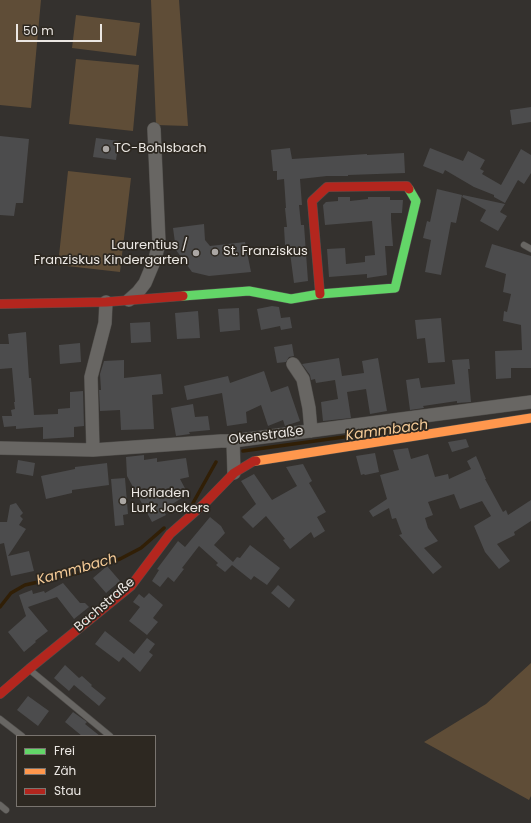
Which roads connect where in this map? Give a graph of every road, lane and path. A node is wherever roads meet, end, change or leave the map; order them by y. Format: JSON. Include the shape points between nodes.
{"nodes":[{"id":1,"x":154,"y":129,"type":"dead end"},
{"id":2,"x":524,"y":246,"type":"dead end"},
{"id":3,"x":531,"y":249,"type":"edge"},
{"id":4,"x":320,"y":294,"type":"junction"},
{"id":5,"x":129,"y":300,"type":"junction"},
{"id":6,"x":106,"y":302,"type":"junction"},
{"id":7,"x":0,"y":304,"type":"edge"},
{"id":8,"x":293,"y":364,"type":"dead end"},
{"id":9,"x":531,"y":402,"type":"edge"},
{"id":10,"x":531,"y":418,"type":"edge"},
{"id":11,"x":311,"y":431,"type":"junction"},
{"id":12,"x":233,"y":441,"type":"junction"},
{"id":13,"x":0,"y":448,"type":"edge"},
{"id":14,"x":93,"y":450,"type":"junction"},
{"id":15,"x":234,"y":473,"type":"junction"},
{"id":16,"x":29,"y":669,"type":"junction"},
{"id":17,"x":0,"y":694,"type":"edge"},
{"id":18,"x":0,"y":719,"type":"edge"},
{"id":19,"x":21,"y":735,"type":"edge"},
{"id":20,"x":109,"y":735,"type":"edge"},
{"id":21,"x":0,"y":805,"type":"edge"},
{"id":22,"x":6,"y":810,"type":"dead end"}],
"edges":[{"from":1,"to":5,"type":"street","via":[[158,243],[155,258],[144,283]]},
{"from":2,"to":3,"type":"lane"},
{"from":4,"to":4,"type":"street","via":[[395,288],[416,201],[407,186],[327,187],[312,202]]},
{"from":4,"to":5,"type":"street","via":[[290,299],[249,290]]},
{"from":5,"to":6,"type":"street"},
{"from":6,"to":7,"type":"street"},
{"from":6,"to":14,"type":"street","via":[[105,323],[91,377]]},
{"from":8,"to":11,"type":"street","via":[[303,379],[310,408]]},
{"from":9,"to":11,"type":"street","name":"Okenstraße"},
{"from":10,"to":15,"type":"street","name":"Bachstraße","via":[[254,461]]},
{"from":11,"to":12,"type":"street","name":"Okenstraße"},
{"from":12,"to":14,"type":"street","name":"Okenstraße"},
{"from":12,"to":15,"type":"street"},
{"from":13,"to":14,"type":"street","name":"Okenstraße"},
{"from":15,"to":16,"type":"street","name":"Bachstraße","via":[[170,534],[131,586]]},
{"from":16,"to":17,"type":"street","name":"Bachstraße"},
{"from":16,"to":20,"type":"lane"},
{"from":18,"to":19,"type":"lane"},
{"from":21,"to":22,"type":"lane"}]}
